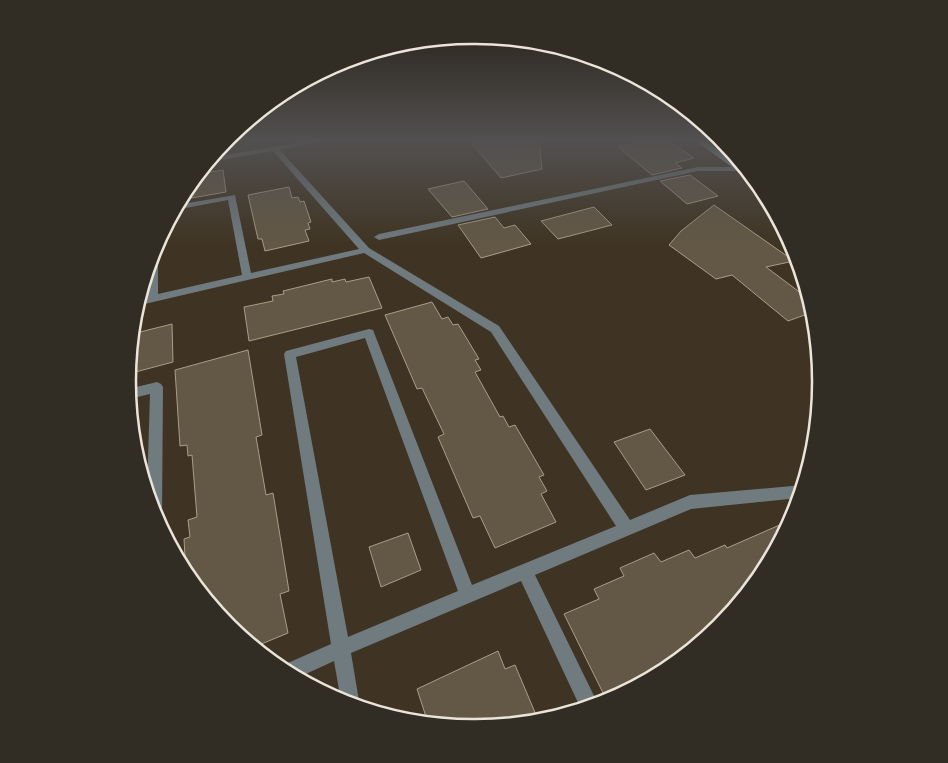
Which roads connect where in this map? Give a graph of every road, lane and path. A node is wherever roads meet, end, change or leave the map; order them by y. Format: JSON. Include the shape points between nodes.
{"nodes":[{"id":1,"x":298,"y":175,"type":"edge"},
{"id":2,"x":672,"y":175,"type":"edge"},
{"id":3,"x":185,"y":206,"type":"edge"},
{"id":4,"x":379,"y":237,"type":"dead end"},
{"id":5,"x":366,"y":250,"type":"junction"},
{"id":6,"x":153,"y":276,"type":"edge"},
{"id":7,"x":247,"y":278,"type":"junction"},
{"id":8,"x":153,"y":299,"type":"junction"},
{"id":9,"x":146,"y":301,"type":"edge"},
{"id":10,"x":136,"y":392,"type":"edge"},
{"id":11,"x":155,"y":492,"type":"edge"},
{"id":12,"x":793,"y":493,"type":"edge"},
{"id":13,"x":627,"y":529,"type":"junction"},
{"id":14,"x":525,"y":572,"type":"junction"},
{"id":15,"x":468,"y":596,"type":"junction"},
{"id":16,"x":340,"y":649,"type":"junction"},
{"id":17,"x":297,"y":669,"type":"edge"},
{"id":18,"x":349,"y":696,"type":"edge"},
{"id":19,"x":587,"y":700,"type":"edge"}],
"edges":[{"from":1,"to":5,"type":"street"},
{"from":2,"to":4,"type":"street"},
{"from":3,"to":7,"type":"street","via":[[232,197]]},
{"from":5,"to":7,"type":"street"},
{"from":5,"to":13,"type":"street","via":[[495,329]]},
{"from":6,"to":8,"type":"street"},
{"from":7,"to":8,"type":"street"},
{"from":8,"to":9,"type":"street"},
{"from":10,"to":11,"type":"street","via":[[158,387]]},
{"from":12,"to":13,"type":"street","via":[[690,502]]},
{"from":13,"to":14,"type":"street"},
{"from":14,"to":15,"type":"street"},
{"from":14,"to":19,"type":"street"},
{"from":15,"to":16,"type":"street"},
{"from":15,"to":16,"type":"street","via":[[369,333],[290,354]]},
{"from":16,"to":17,"type":"street"},
{"from":16,"to":18,"type":"street"}]}
